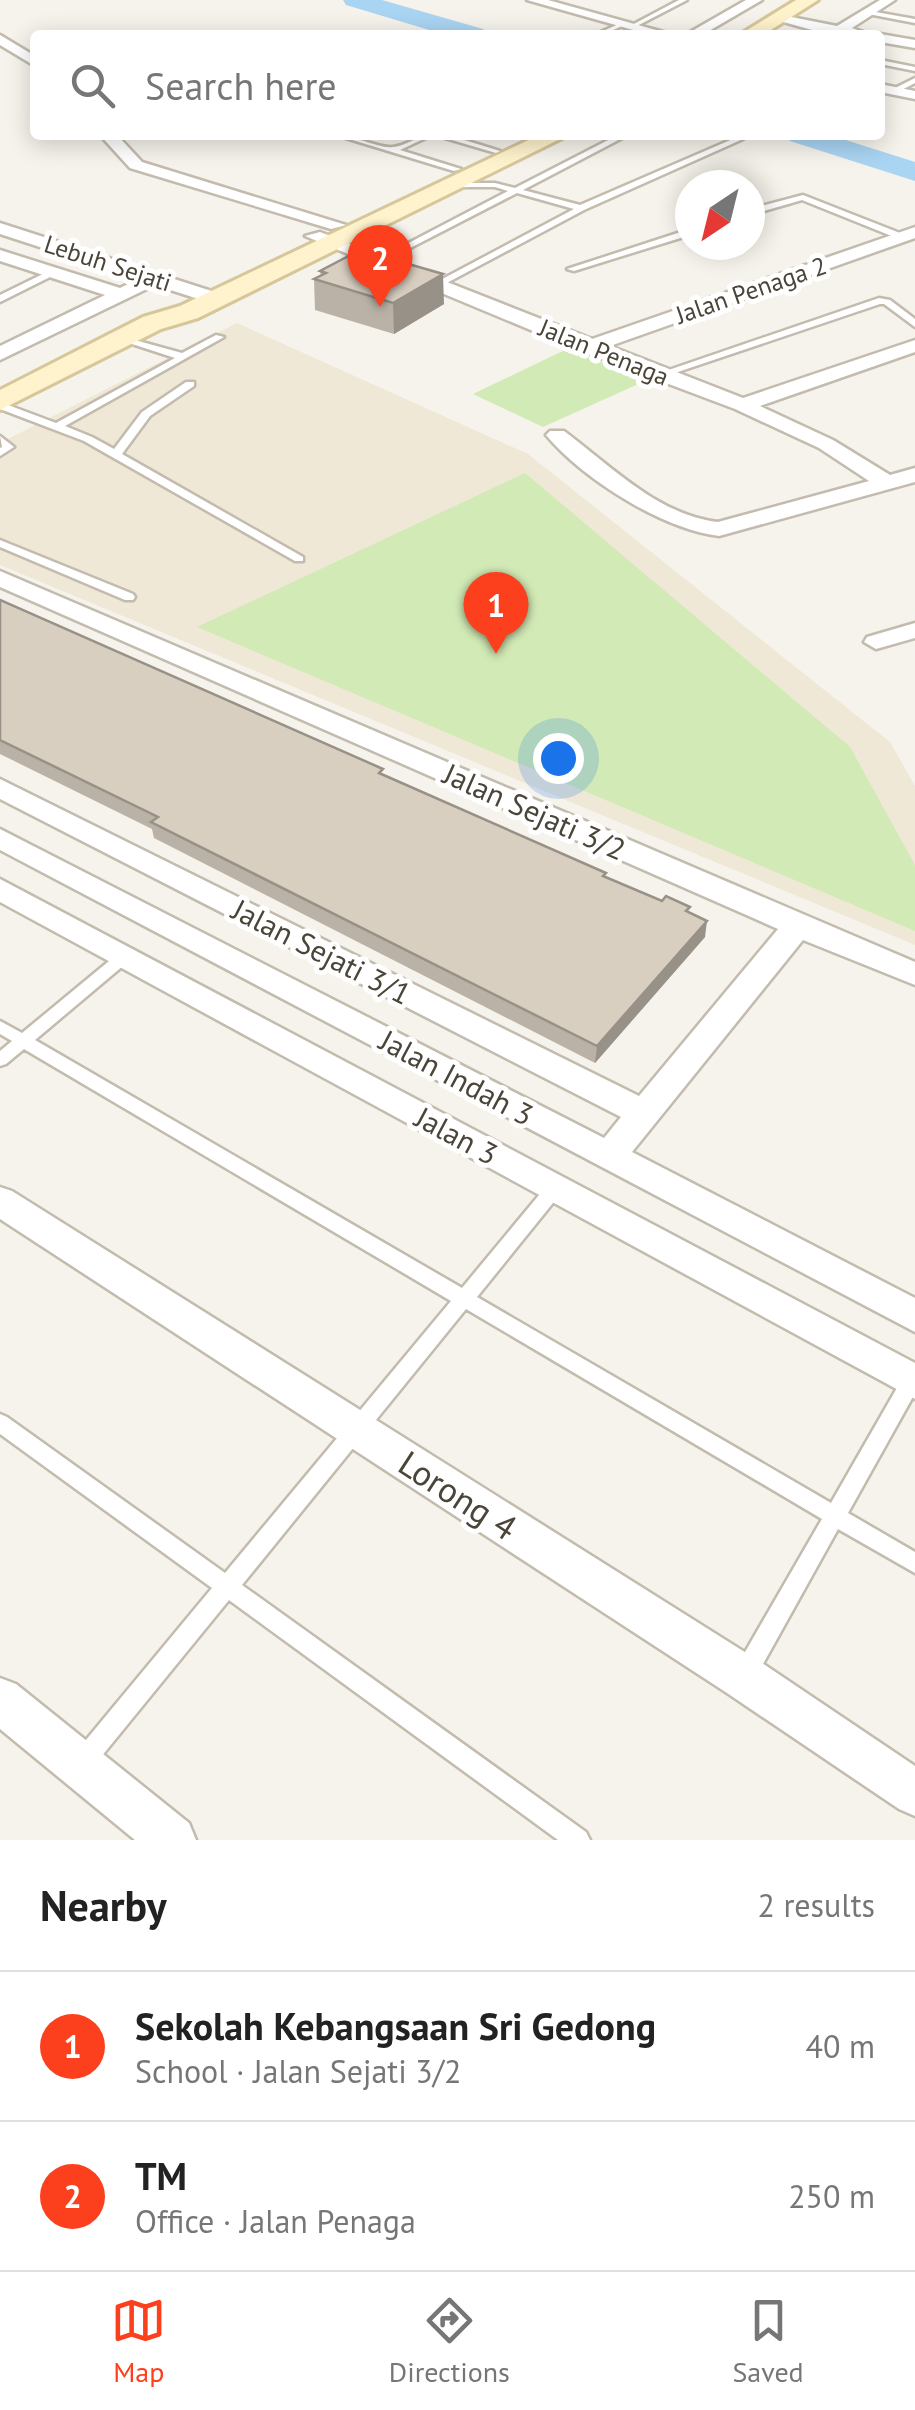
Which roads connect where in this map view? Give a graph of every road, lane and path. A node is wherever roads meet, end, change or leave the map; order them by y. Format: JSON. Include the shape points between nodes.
{"nodes":[{"id":1,"x":534,"y":0,"type":"edge"},
{"id":2,"x":598,"y":0,"type":"edge"},
{"id":3,"x":684,"y":0,"type":"edge"},
{"id":4,"x":756,"y":0,"type":"edge"},
{"id":5,"x":809,"y":0,"type":"edge"},
{"id":6,"x":890,"y":0,"type":"edge"},
{"id":7,"x":575,"y":11,"type":"junction"},
{"id":8,"x":870,"y":12,"type":"junction"},
{"id":9,"x":776,"y":18,"type":"junction"},
{"id":10,"x":915,"y":21,"type":"edge"},
{"id":11,"x":628,"y":25,"type":"junction"},
{"id":12,"x":612,"y":30,"type":"edge"},
{"id":13,"x":648,"y":30,"type":"edge"},
{"id":14,"x":701,"y":30,"type":"edge"},
{"id":15,"x":757,"y":30,"type":"edge"},
{"id":16,"x":824,"y":30,"type":"edge"},
{"id":17,"x":841,"y":30,"type":"edge"},
{"id":18,"x":0,"y":39,"type":"edge"},
{"id":19,"x":885,"y":39,"type":"edge"},
{"id":20,"x":915,"y":44,"type":"edge"},
{"id":21,"x":30,"y":59,"type":"edge"},
{"id":22,"x":885,"y":63,"type":"edge"},
{"id":23,"x":915,"y":69,"type":"edge"},
{"id":24,"x":915,"y":80,"type":"edge"},
{"id":25,"x":887,"y":90,"type":"edge"},
{"id":26,"x":915,"y":95,"type":"edge"},
{"id":27,"x":113,"y":140,"type":"edge"},
{"id":28,"x":358,"y":140,"type":"edge"},
{"id":29,"x":416,"y":140,"type":"edge"},
{"id":30,"x":457,"y":140,"type":"edge"},
{"id":31,"x":520,"y":140,"type":"edge"},
{"id":32,"x":545,"y":140,"type":"edge"},
{"id":33,"x":614,"y":140,"type":"edge"},
{"id":34,"x":737,"y":140,"type":"edge"},
{"id":35,"x":393,"y":150,"type":"junction"},
{"id":36,"x":496,"y":151,"type":"junction"},
{"id":37,"x":453,"y":177,"type":"junction"},
{"id":38,"x":516,"y":190,"type":"junction"},
{"id":39,"x":581,"y":208,"type":"junction"},
{"id":40,"x":765,"y":208,"type":"edge"},
{"id":41,"x":0,"y":228,"type":"edge"},
{"id":42,"x":908,"y":234,"type":"edge"},
{"id":43,"x":328,"y":235,"type":"junction"},
{"id":44,"x":675,"y":237,"type":"edge"},
{"id":45,"x":0,"y":254,"type":"edge"},
{"id":46,"x":380,"y":260,"type":"junction"},
{"id":47,"x":571,"y":269,"type":"dead end"},
{"id":48,"x":53,"y":272,"type":"junction"},
{"id":49,"x":154,"y":278,"type":"junction"},
{"id":50,"x":438,"y":284,"type":"junction"},
{"id":51,"x":121,"y":294,"type":"junction"},
{"id":52,"x":207,"y":296,"type":"junction"},
{"id":53,"x":0,"y":299,"type":"edge"},
{"id":54,"x":915,"y":324,"type":"edge"},
{"id":55,"x":124,"y":338,"type":"junction"},
{"id":56,"x":219,"y":338,"type":"dead end"},
{"id":57,"x":915,"y":346,"type":"edge"},
{"id":58,"x":588,"y":347,"type":"junction"},
{"id":59,"x":0,"y":354,"type":"edge"},
{"id":60,"x":183,"y":357,"type":"junction"},
{"id":61,"x":659,"y":375,"type":"junction"},
{"id":62,"x":190,"y":384,"type":"dead end"},
{"id":63,"x":0,"y":403,"type":"edge"},
{"id":64,"x":742,"y":405,"type":"junction"},
{"id":65,"x":56,"y":426,"type":"junction"},
{"id":66,"x":557,"y":434,"type":"dead end"},
{"id":67,"x":0,"y":438,"type":"edge"},
{"id":68,"x":0,"y":454,"type":"edge"},
{"id":69,"x":116,"y":454,"type":"junction"},
{"id":70,"x":915,"y":475,"type":"edge"},
{"id":71,"x":888,"y":482,"type":"junction"},
{"id":72,"x":0,"y":543,"type":"edge"},
{"id":73,"x":299,"y":559,"type":"dead end"},
{"id":74,"x":0,"y":578,"type":"edge"},
{"id":75,"x":129,"y":596,"type":"dead end"},
{"id":76,"x":915,"y":630,"type":"edge"},
{"id":77,"x":876,"y":642,"type":"dead end"},
{"id":78,"x":0,"y":788,"type":"edge"},
{"id":79,"x":0,"y":838,"type":"edge"},
{"id":80,"x":0,"y":888,"type":"edge"},
{"id":81,"x":798,"y":926,"type":"junction"},
{"id":82,"x":126,"y":956,"type":"junction"},
{"id":83,"x":915,"y":974,"type":"edge"},
{"id":84,"x":0,"y":1027,"type":"edge"},
{"id":85,"x":23,"y":1040,"type":"junction"},
{"id":86,"x":0,"y":1060,"type":"edge"},
{"id":87,"x":644,"y":1114,"type":"junction"},
{"id":88,"x":609,"y":1156,"type":"junction"},
{"id":89,"x":554,"y":1188,"type":"junction"},
{"id":90,"x":0,"y":1200,"type":"edge"},
{"id":91,"x":464,"y":1299,"type":"junction"},
{"id":92,"x":915,"y":1316,"type":"edge"},
{"id":93,"x":913,"y":1381,"type":"edge"},
{"id":94,"x":0,"y":1424,"type":"edge"},
{"id":95,"x":356,"y":1430,"type":"junction"},
{"id":96,"x":836,"y":1517,"type":"junction"},
{"id":97,"x":915,"y":1563,"type":"edge"},
{"id":98,"x":227,"y":1587,"type":"junction"},
{"id":99,"x":743,"y":1677,"type":"junction"},
{"id":100,"x":0,"y":1700,"type":"edge"},
{"id":101,"x":80,"y":1765,"type":"junction"},
{"id":102,"x":915,"y":1792,"type":"edge"},
{"id":103,"x":172,"y":1840,"type":"edge"},
{"id":104,"x":578,"y":1840,"type":"edge"}],
"edges":[{"from":1,"to":7,"type":"street"},
{"from":2,"to":7,"type":"street"},
{"from":3,"to":11,"type":"lane"},
{"from":4,"to":14,"type":"street"},
{"from":5,"to":9,"type":"main road"},
{"from":6,"to":8,"type":"street"},
{"from":7,"to":11,"type":"street"},
{"from":8,"to":10,"type":"lane"},
{"from":8,"to":17,"type":"street"},
{"from":9,"to":15,"type":"main road"},
{"from":9,"to":16,"type":"street"},
{"from":11,"to":12,"type":"lane"},
{"from":11,"to":13,"type":"street"},
{"from":18,"to":21,"type":"street"},
{"from":19,"to":20,"type":"street"},
{"from":22,"to":23,"type":"lane"},
{"from":24,"to":25,"type":"lane"},
{"from":25,"to":26,"type":"street"},
{"from":27,"to":43,"type":"street","name":"Jalan Penaga","via":[[136,165]]},
{"from":28,"to":35,"type":"lane"},
{"from":29,"to":35,"type":"lane"},
{"from":30,"to":36,"type":"lane"},
{"from":31,"to":36,"type":"main road"},
{"from":32,"to":37,"type":"main road"},
{"from":33,"to":38,"type":"lane"},
{"from":34,"to":39,"type":"lane"},
{"from":35,"to":37,"type":"lane"},
{"from":36,"to":37,"type":"main road"},
{"from":37,"to":38,"type":"lane"},
{"from":37,"to":43,"type":"main road"},
{"from":38,"to":39,"type":"lane"},
{"from":38,"to":46,"type":"lane"},
{"from":39,"to":50,"type":"lane"},
{"from":40,"to":42,"type":"lane","via":[[803,198]]},
{"from":41,"to":49,"type":"street","name":"Lebuh Sejati"},
{"from":42,"to":58,"type":"street","name":"Jalan Penaga 2"},
{"from":43,"to":46,"type":"street","name":"Jalan Penaga"},
{"from":43,"to":52,"type":"main road"},
{"from":44,"to":47,"type":"lane"},
{"from":45,"to":48,"type":"street"},
{"from":46,"to":50,"type":"street","name":"Jalan Penaga"},
{"from":48,"to":51,"type":"street"},
{"from":48,"to":53,"type":"lane"},
{"from":49,"to":51,"type":"street"},
{"from":49,"to":52,"type":"street","name":"Lebuh Sejati"},
{"from":50,"to":58,"type":"street","name":"Jalan Penaga"},
{"from":51,"to":59,"type":"street"},
{"from":52,"to":55,"type":"main road","via":[[189,312]]},
{"from":54,"to":61,"type":"lane","via":[[879,301]]},
{"from":55,"to":60,"type":"lane"},
{"from":55,"to":63,"type":"main road"},
{"from":56,"to":60,"type":"lane"},
{"from":57,"to":64,"type":"street"},
{"from":58,"to":61,"type":"street","name":"Jalan Penaga"},
{"from":60,"to":65,"type":"lane"},
{"from":61,"to":64,"type":"street","name":"Jalan Penaga"},
{"from":62,"to":69,"type":"lane","via":[[146,414]]},
{"from":63,"to":65,"type":"lane"},
{"from":64,"to":71,"type":"street","name":"Jalan Penaga"},
{"from":65,"to":69,"type":"lane"},
{"from":66,"to":71,"type":"street","via":[[670,518],[701,529]]},
{"from":67,"to":68,"type":"lane","via":[[8,447]]},
{"from":69,"to":73,"type":"lane"},
{"from":70,"to":71,"type":"street"},
{"from":72,"to":75,"type":"lane"},
{"from":74,"to":81,"type":"street","name":"Jalan Sejati 3/2"},
{"from":76,"to":77,"type":"street"},
{"from":78,"to":87,"type":"street","name":"Jalan Sejati 3/1"},
{"from":79,"to":88,"type":"street","name":"Jalan Indah 3"},
{"from":80,"to":82,"type":"street","name":"Jalan 3"},
{"from":81,"to":83,"type":"street","name":"Jalan Sejati 3/2"},
{"from":81,"to":87,"type":"street"},
{"from":82,"to":85,"type":"lane"},
{"from":82,"to":89,"type":"street","name":"Jalan 3"},
{"from":84,"to":85,"type":"lane"},
{"from":85,"to":86,"type":"lane"},
{"from":85,"to":91,"type":"lane"},
{"from":87,"to":88,"type":"street"},
{"from":88,"to":92,"type":"street","name":"Jalan Indah 3"},
{"from":89,"to":91,"type":"lane"},
{"from":89,"to":93,"type":"street","name":"Jalan 3"},
{"from":90,"to":95,"type":"street","name":"Lorong 4"},
{"from":91,"to":95,"type":"lane"},
{"from":91,"to":96,"type":"lane"},
{"from":93,"to":96,"type":"lane"},
{"from":94,"to":98,"type":"lane"},
{"from":95,"to":98,"type":"lane"},
{"from":95,"to":99,"type":"street","name":"Lorong 4"},
{"from":96,"to":97,"type":"lane"},
{"from":96,"to":99,"type":"lane"},
{"from":98,"to":101,"type":"lane"},
{"from":98,"to":104,"type":"lane"},
{"from":99,"to":102,"type":"street","name":"Lorong 4"},
{"from":100,"to":101,"type":"street"},
{"from":101,"to":103,"type":"street"}]}
